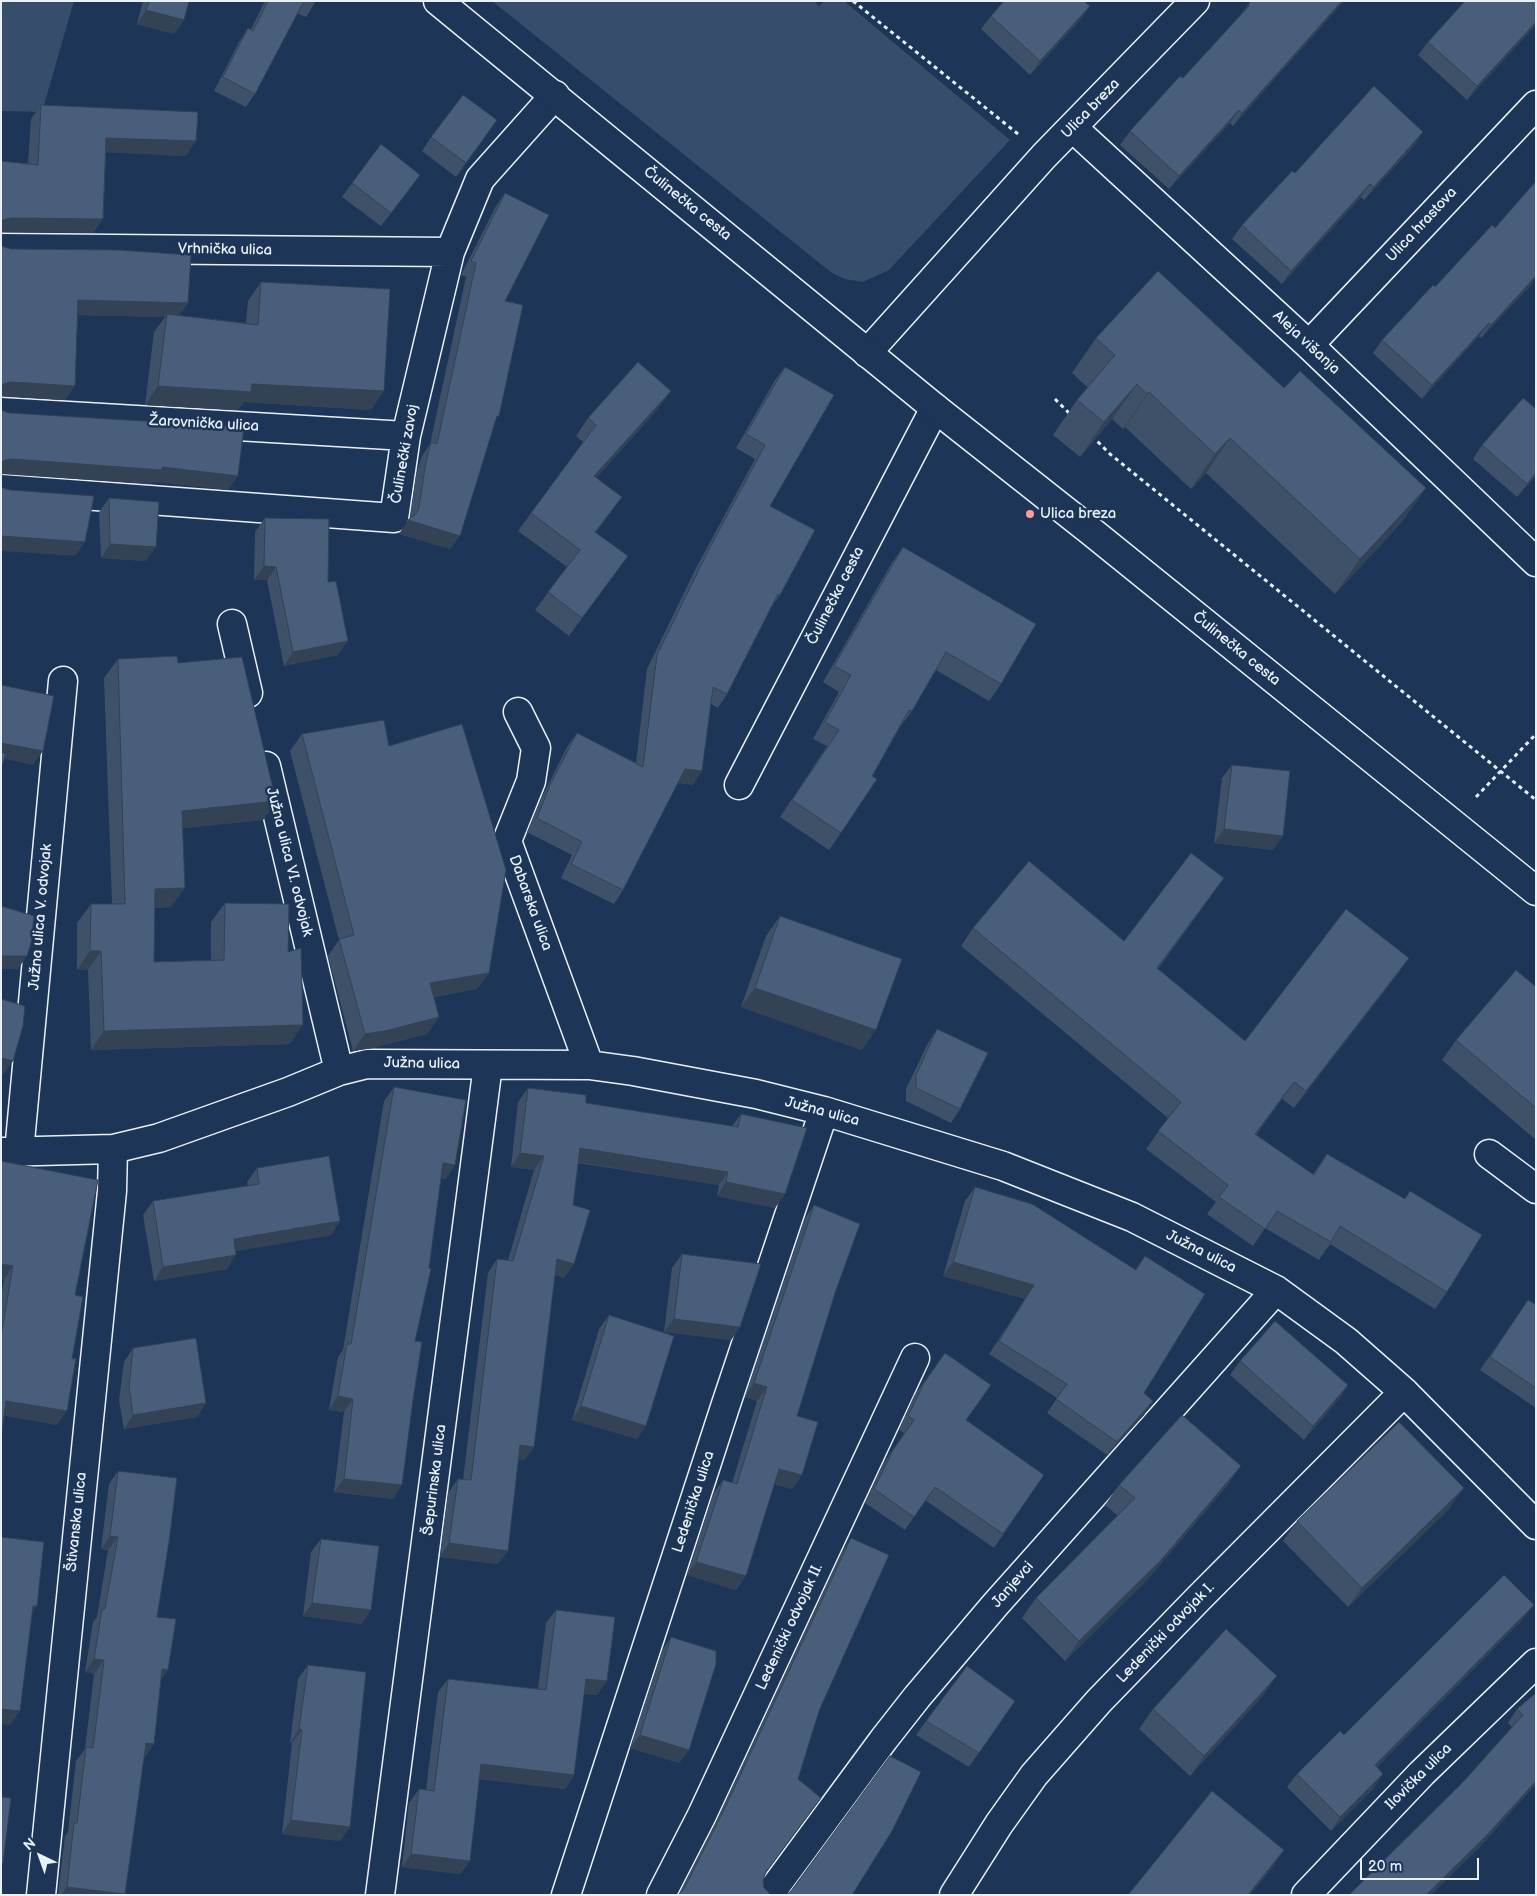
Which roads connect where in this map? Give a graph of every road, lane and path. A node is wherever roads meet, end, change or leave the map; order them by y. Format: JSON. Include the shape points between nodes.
{"nodes":[{"id":1,"x":438,"y":1,"type":"edge"},
{"id":2,"x":853,"y":1,"type":"edge"},
{"id":3,"x":1195,"y":1,"type":"edge"},
{"id":4,"x":555,"y":95,"type":"junction"},
{"id":5,"x":1536,"y":105,"type":"edge"},
{"id":6,"x":1073,"y":128,"type":"junction"},
{"id":7,"x":1044,"y":156,"type":"junction"},
{"id":8,"x":1,"y":248,"type":"edge"},
{"id":9,"x":450,"y":252,"type":"junction"},
{"id":10,"x":1309,"y":345,"type":"junction"},
{"id":11,"x":868,"y":353,"type":"junction"},
{"id":12,"x":1055,"y":399,"type":"dead end"},
{"id":13,"x":935,"y":408,"type":"junction"},
{"id":14,"x":1,"y":412,"type":"edge"},
{"id":15,"x":1076,"y":420,"type":"dead end"},
{"id":16,"x":1089,"y":433,"type":"edge"},
{"id":17,"x":406,"y":436,"type":"junction"},
{"id":18,"x":1,"y":489,"type":"edge"},
{"id":19,"x":1536,"y":562,"type":"edge"},
{"id":20,"x":232,"y":624,"type":"dead end"},
{"id":21,"x":63,"y":681,"type":"dead end"},
{"id":22,"x":518,"y":712,"type":"dead end"},
{"id":23,"x":1536,"y":734,"type":"edge"},
{"id":24,"x":1500,"y":772,"type":"junction"},
{"id":25,"x":739,"y":785,"type":"dead end"},
{"id":26,"x":1474,"y":800,"type":"dead end"},
{"id":27,"x":1536,"y":800,"type":"edge"},
{"id":28,"x":1536,"y":891,"type":"edge"},
{"id":29,"x":488,"y":1065,"type":"junction"},
{"id":30,"x":589,"y":1065,"type":"junction"},
{"id":31,"x":339,"y":1071,"type":"junction"},
{"id":32,"x":824,"y":1111,"type":"junction"},
{"id":33,"x":113,"y":1149,"type":"junction"},
{"id":34,"x":10,"y":1152,"type":"edge"},
{"id":35,"x":1489,"y":1154,"type":"dead end"},
{"id":36,"x":1536,"y":1189,"type":"edge"},
{"id":37,"x":1276,"y":1290,"type":"junction"},
{"id":38,"x":915,"y":1358,"type":"dead end"},
{"id":39,"x":1404,"y":1392,"type":"junction"},
{"id":40,"x":1536,"y":1525,"type":"edge"},
{"id":41,"x":1536,"y":1663,"type":"edge"},
{"id":42,"x":41,"y":1895,"type":"edge"},
{"id":43,"x":380,"y":1895,"type":"edge"},
{"id":44,"x":566,"y":1895,"type":"edge"},
{"id":45,"x":661,"y":1895,"type":"edge"},
{"id":46,"x":769,"y":1895,"type":"edge"},
{"id":47,"x":954,"y":1895,"type":"edge"},
{"id":48,"x":1306,"y":1895,"type":"edge"}],
"edges":[{"from":1,"to":4,"type":"street","name":"Čulinečka cesta"},
{"from":2,"to":7,"type":"path"},
{"from":3,"to":6,"type":"street","name":"Ulica breza"},
{"from":4,"to":9,"type":"street","name":"Čulinečki zavoj","via":[[480,179]]},
{"from":4,"to":11,"type":"street","name":"Čulinečka cesta"},
{"from":5,"to":10,"type":"street","name":"Ulica hrastova"},
{"from":6,"to":7,"type":"street","name":"Ulica breza"},
{"from":6,"to":10,"type":"street","name":"Aleja višanja"},
{"from":7,"to":11,"type":"street","name":"Ulica breza"},
{"from":8,"to":9,"type":"street","name":"Vrhnička ulica"},
{"from":9,"to":17,"type":"street","name":"Čulinečki zavoj"},
{"from":10,"to":19,"type":"street","name":"Aleja višanja"},
{"from":11,"to":13,"type":"street","name":"Čulinečka cesta"},
{"from":12,"to":15,"type":"path"},
{"from":13,"to":25,"type":"street","name":"Čulinečka cesta"},
{"from":13,"to":28,"type":"street","name":"Čulinečka cesta"},
{"from":14,"to":17,"type":"street","name":"Žarovnička ulica"},
{"from":16,"to":24,"type":"path","via":[[1110,454]]},
{"from":17,"to":18,"type":"street","name":"Čulinečki zavoj","via":[[394,518]]},
{"from":20,"to":31,"type":"street","name":"Južna ulica VI. odvojak"},
{"from":21,"to":34,"type":"street","name":"Južna ulica V. odvojak"},
{"from":22,"to":30,"type":"street","name":"Dabarska ulica","via":[[536,748],[531,781],[508,841]]},
{"from":23,"to":24,"type":"path"},
{"from":24,"to":26,"type":"path"},
{"from":24,"to":27,"type":"path"},
{"from":29,"to":30,"type":"street","name":"Južna ulica"},
{"from":29,"to":31,"type":"street","name":"Južna ulica","via":[[367,1064]]},
{"from":29,"to":43,"type":"street","name":"Šepurinska ulica"},
{"from":30,"to":32,"type":"street","name":"Južna ulica","via":[[756,1094]]},
{"from":31,"to":33,"type":"street","name":"Južna ulica","via":[[168,1135]]},
{"from":32,"to":37,"type":"street","name":"Južna ulica","via":[[1012,1169],[1132,1217]]},
{"from":32,"to":44,"type":"street","name":"Ledenička ulica"},
{"from":33,"to":34,"type":"street","name":"Južna ulica"},
{"from":33,"to":42,"type":"street","name":"Štivanska ulica","via":[[112,1191]]},
{"from":35,"to":36,"type":"street"},
{"from":37,"to":39,"type":"street","name":"Južna ulica","via":[[1346,1341]]},
{"from":37,"to":46,"type":"street","name":"Janjevci","via":[[917,1697]]},
{"from":38,"to":45,"type":"street","name":"Ledenički odvojak II.","via":[[706,1806]]},
{"from":39,"to":40,"type":"street","name":"Južna ulica"},
{"from":39,"to":47,"type":"street","name":"Ledenički odvojak I.","via":[[1099,1701],[1034,1775]]},
{"from":41,"to":48,"type":"street","name":"Ilovička ulica","via":[[1422,1773]]}]}
